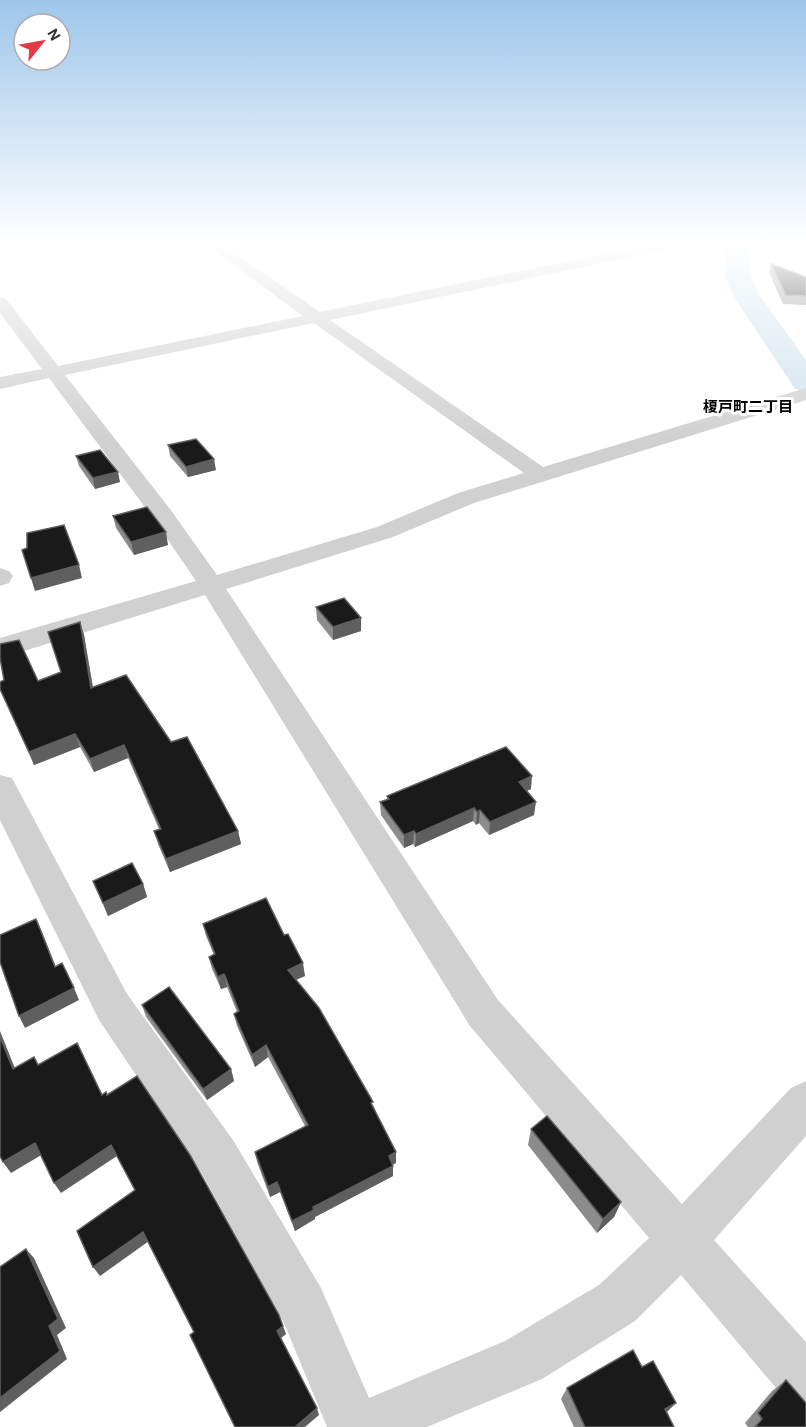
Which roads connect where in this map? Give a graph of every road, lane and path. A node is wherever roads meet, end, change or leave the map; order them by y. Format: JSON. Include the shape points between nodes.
{"nodes":[{"id":1,"x":4,"y":308,"type":"edge"},
{"id":2,"x":300,"y":308,"type":"edge"},
{"id":3,"x":370,"y":308,"type":"edge"},
{"id":4,"x":316,"y":319,"type":"junction"},
{"id":5,"x":53,"y":372,"type":"junction"},
{"id":6,"x":0,"y":383,"type":"edge"},
{"id":7,"x":801,"y":396,"type":"edge"},
{"id":8,"x":540,"y":475,"type":"junction"},
{"id":9,"x":212,"y":586,"type":"junction"},
{"id":10,"x":0,"y":647,"type":"edge"},
{"id":11,"x":0,"y":787,"type":"edge"},
{"id":12,"x":806,"y":1103,"type":"edge"},
{"id":13,"x":683,"y":1239,"type":"junction"},
{"id":14,"x":806,"y":1382,"type":"edge"},
{"id":15,"x":354,"y":1427,"type":"edge"},
{"id":16,"x":370,"y":1427,"type":"edge"}],
"edges":[{"from":1,"to":5,"type":"street"},
{"from":2,"to":4,"type":"street"},
{"from":3,"to":4,"type":"street"},
{"from":4,"to":5,"type":"street"},
{"from":4,"to":8,"type":"street"},
{"from":5,"to":6,"type":"street"},
{"from":5,"to":9,"type":"street"},
{"from":7,"to":8,"type":"street"},
{"from":8,"to":9,"type":"street","via":[[466,498],[385,532]]},
{"from":9,"to":10,"type":"street"},
{"from":9,"to":13,"type":"street","via":[[484,1013]]},
{"from":11,"to":15,"type":"street","via":[[112,1007],[217,1156],[303,1306]]},
{"from":12,"to":13,"type":"street"},
{"from":13,"to":14,"type":"street"},
{"from":13,"to":16,"type":"street","via":[[617,1303],[523,1360]]}]}
